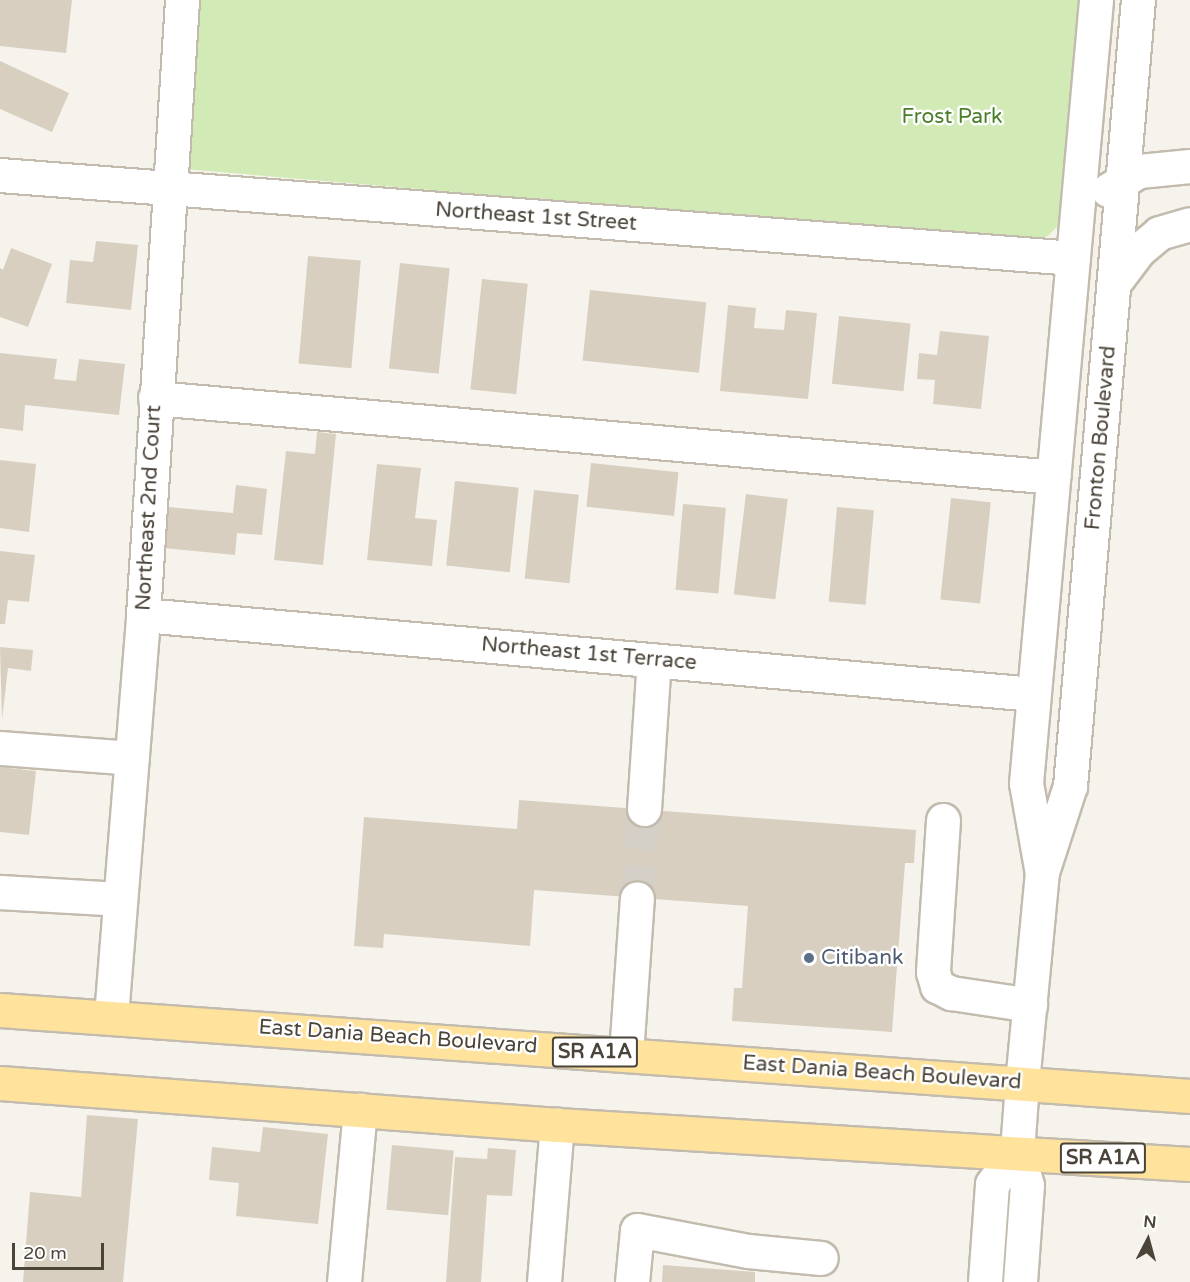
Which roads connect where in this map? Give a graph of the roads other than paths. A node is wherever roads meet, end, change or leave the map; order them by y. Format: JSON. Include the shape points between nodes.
{"nodes":[{"id":1,"x":182,"y":0,"type":"edge"},
{"id":2,"x":1096,"y":0,"type":"edge"},
{"id":3,"x":1138,"y":0,"type":"edge"},
{"id":4,"x":1190,"y":166,"type":"edge"},
{"id":5,"x":0,"y":175,"type":"edge"},
{"id":6,"x":1123,"y":179,"type":"junction"},
{"id":7,"x":167,"y":189,"type":"junction"},
{"id":8,"x":1076,"y":224,"type":"junction"},
{"id":9,"x":1190,"y":224,"type":"edge"},
{"id":10,"x":1073,"y":258,"type":"junction"},
{"id":11,"x":1114,"y":283,"type":"junction"},
{"id":12,"x":155,"y":398,"type":"junction"},
{"id":13,"x":1054,"y":477,"type":"junction"},
{"id":14,"x":143,"y":615,"type":"junction"},
{"id":15,"x":654,"y":660,"type":"junction"},
{"id":16,"x":1034,"y":694,"type":"junction"},
{"id":17,"x":0,"y":748,"type":"edge"},
{"id":18,"x":132,"y":759,"type":"junction"},
{"id":19,"x":644,"y":809,"type":"tunnel mouth"},
{"id":20,"x":943,"y":820,"type":"dead end"},
{"id":21,"x":1042,"y":872,"type":"junction"},
{"id":22,"x":0,"y":892,"type":"edge"},
{"id":23,"x":120,"y":898,"type":"junction"},
{"id":24,"x":637,"y":898,"type":"tunnel mouth"},
{"id":25,"x":1030,"y":1005,"type":"junction"},
{"id":26,"x":0,"y":1010,"type":"edge"},
{"id":27,"x":111,"y":1016,"type":"junction"},
{"id":28,"x":626,"y":1054,"type":"junction"},
{"id":29,"x":0,"y":1083,"type":"edge"},
{"id":30,"x":1022,"y":1083,"type":"junction"},
{"id":31,"x":1190,"y":1096,"type":"edge"},
{"id":32,"x":360,"y":1110,"type":"junction"},
{"id":33,"x":557,"y":1125,"type":"junction"},
{"id":34,"x":1017,"y":1151,"type":"junction"},
{"id":35,"x":1190,"y":1164,"type":"edge"},
{"id":36,"x":821,"y":1258,"type":"dead end"},
{"id":37,"x":344,"y":1282,"type":"edge"},
{"id":38,"x":544,"y":1282,"type":"edge"},
{"id":39,"x":632,"y":1282,"type":"edge"},
{"id":40,"x":985,"y":1282,"type":"edge"},
{"id":41,"x":1020,"y":1282,"type":"edge"}],
"edges":[{"from":1,"to":7,"type":"street","name":"Northeast 2nd Court"},
{"from":2,"to":8,"type":"street","name":"Fronton Boulevard"},
{"from":3,"to":6,"type":"street","name":"Fronton Boulevard"},
{"from":4,"to":6,"type":"street","via":[[1153,168]]},
{"from":5,"to":7,"type":"street","name":"Northeast 1st Street"},
{"from":6,"to":8,"type":"street"},
{"from":6,"to":11,"type":"street","name":"Fronton Boulevard"},
{"from":7,"to":10,"type":"street","name":"Northeast 1st Street"},
{"from":7,"to":12,"type":"street","name":"Northeast 2nd Court"},
{"from":8,"to":10,"type":"street","name":"Fronton Boulevard"},
{"from":9,"to":11,"type":"street","via":[[1159,233],[1139,250]]},
{"from":10,"to":13,"type":"street","name":"Fronton Boulevard"},
{"from":11,"to":21,"type":"street","name":"Fronton Boulevard","via":[[1070,786]]},
{"from":12,"to":13,"type":"street"},
{"from":12,"to":14,"type":"street","name":"Northeast 2nd Court"},
{"from":13,"to":16,"type":"street","name":"Fronton Boulevard"},
{"from":14,"to":15,"type":"street","name":"Northeast 1st Terrace"},
{"from":14,"to":18,"type":"street","name":"Northeast 2nd Court"},
{"from":15,"to":16,"type":"street","name":"Northeast 1st Terrace"},
{"from":15,"to":19,"type":"street"},
{"from":16,"to":21,"type":"street","name":"Fronton Boulevard","via":[[1026,783]]},
{"from":17,"to":18,"type":"street"},
{"from":18,"to":23,"type":"street","name":"Northeast 2nd Court"},
{"from":20,"to":25,"type":"street","via":[[933,972],[937,986],[951,993]]},
{"from":21,"to":25,"type":"street","name":"Fronton Boulevard"},
{"from":22,"to":23,"type":"street"},
{"from":23,"to":27,"type":"street","name":"Northeast 2nd Court"},
{"from":24,"to":28,"type":"street"},
{"from":25,"to":30,"type":"street","name":"Fronton Boulevard"},
{"from":26,"to":27,"type":"main road","name":"East Dania Beach Boulevard","number":"SR A1A"},
{"from":27,"to":28,"type":"main road","name":"East Dania Beach Boulevard","number":"SR A1A"},
{"from":28,"to":30,"type":"main road","name":"East Dania Beach Boulevard","number":"SR A1A"},
{"from":29,"to":32,"type":"main road","number":"SR A1A"},
{"from":30,"to":31,"type":"main road","name":"East Dania Beach Boulevard","number":"SR A1A"},
{"from":30,"to":34,"type":"street","name":"Fronton Boulevard"},
{"from":32,"to":33,"type":"main road","number":"SR A1A"},
{"from":32,"to":37,"type":"street"},
{"from":33,"to":34,"type":"main road","number":"SR A1A"},
{"from":33,"to":38,"type":"street"},
{"from":34,"to":35,"type":"main road","number":"SR A1A"},
{"from":34,"to":40,"type":"street","via":[[992,1184]]},
{"from":34,"to":41,"type":"street","via":[[1027,1185]]},
{"from":36,"to":39,"type":"street","via":[[748,1251],[637,1230]]}]}
